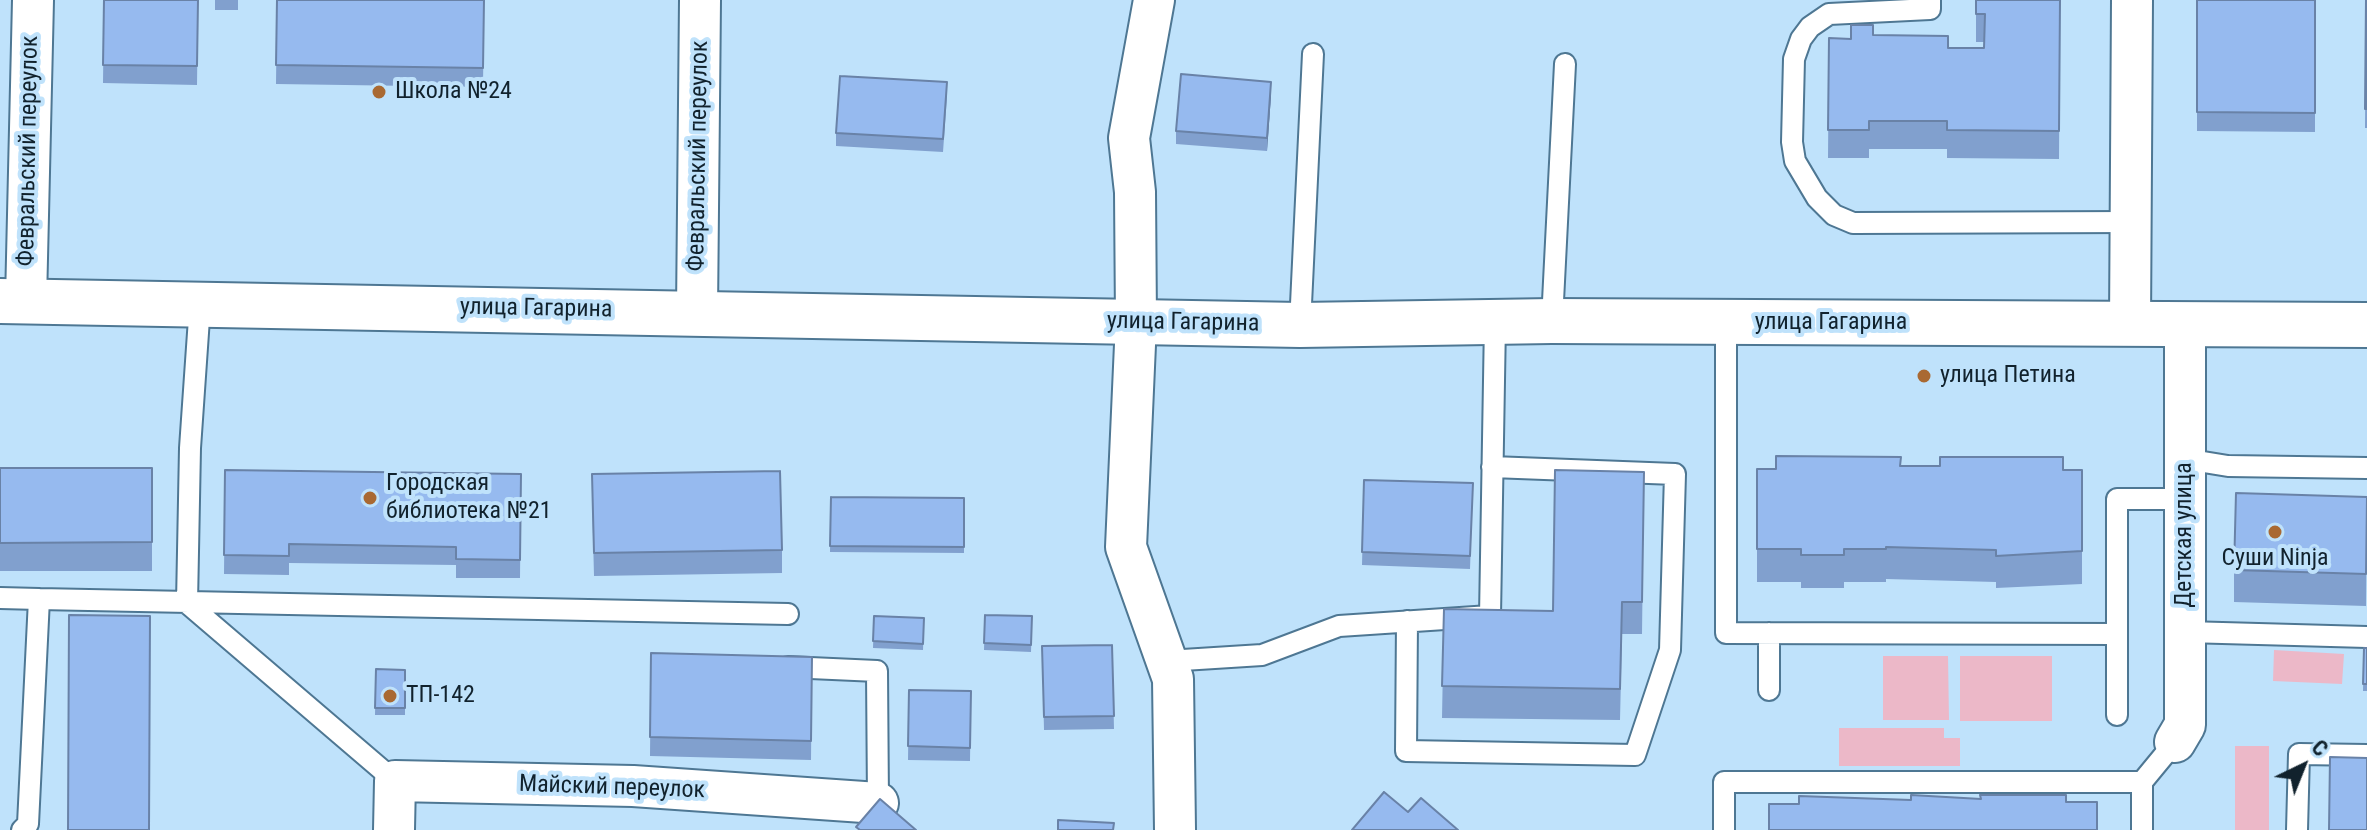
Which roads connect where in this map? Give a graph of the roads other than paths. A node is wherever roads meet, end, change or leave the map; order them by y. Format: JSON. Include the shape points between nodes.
{"nodes":[{"id":1,"x":33,"y":0,"type":"edge"},
{"id":2,"x":700,"y":0,"type":"edge"},
{"id":3,"x":1154,"y":0,"type":"edge"},
{"id":4,"x":1930,"y":0,"type":"edge"},
{"id":5,"x":2132,"y":0,"type":"edge"},
{"id":6,"x":1313,"y":54,"type":"dead end"},
{"id":7,"x":1565,"y":64,"type":"dead end"},
{"id":8,"x":2132,"y":222,"type":"junction"},
{"id":9,"x":13,"y":301,"type":"edge"},
{"id":10,"x":200,"y":304,"type":"junction"},
{"id":11,"x":697,"y":312,"type":"junction"},
{"id":12,"x":1552,"y":321,"type":"junction"},
{"id":13,"x":1136,"y":322,"type":"junction"},
{"id":14,"x":1495,"y":322,"type":"junction"},
{"id":15,"x":1726,"y":322,"type":"junction"},
{"id":16,"x":2130,"y":324,"type":"junction"},
{"id":17,"x":2185,"y":324,"type":"junction"},
{"id":18,"x":1300,"y":325,"type":"junction"},
{"id":19,"x":2367,"y":325,"type":"edge"},
{"id":20,"x":2185,"y":459,"type":"junction"},
{"id":21,"x":1492,"y":467,"type":"junction"},
{"id":22,"x":2367,"y":468,"type":"edge"},
{"id":23,"x":2185,"y":499,"type":"junction"},
{"id":24,"x":0,"y":598,"type":"edge"},
{"id":25,"x":39,"y":599,"type":"junction"},
{"id":26,"x":187,"y":603,"type":"junction"},
{"id":27,"x":788,"y":614,"type":"dead end"},
{"id":28,"x":1407,"y":621,"type":"junction"},
{"id":29,"x":2186,"y":632,"type":"junction"},
{"id":30,"x":1769,"y":633,"type":"junction"},
{"id":31,"x":2117,"y":634,"type":"junction"},
{"id":32,"x":2367,"y":637,"type":"edge"},
{"id":33,"x":1167,"y":661,"type":"junction"},
{"id":34,"x":770,"y":666,"type":"edge"},
{"id":35,"x":1769,"y":690,"type":"dead end"},
{"id":36,"x":2117,"y":715,"type":"dead end"},
{"id":37,"x":2175,"y":742,"type":"joint"},
{"id":38,"x":2367,"y":755,"type":"edge"},
{"id":39,"x":395,"y":781,"type":"junction"},
{"id":40,"x":2142,"y":782,"type":"junction"},
{"id":41,"x":878,"y":803,"type":"joint"},
{"id":42,"x":26,"y":828,"type":"edge"},
{"id":43,"x":394,"y":830,"type":"edge"},
{"id":44,"x":1175,"y":830,"type":"edge"},
{"id":45,"x":1724,"y":830,"type":"edge"},
{"id":46,"x":2142,"y":830,"type":"edge"},
{"id":47,"x":2297,"y":830,"type":"edge"}],
"edges":[{"from":1,"to":9,"type":"street","name":"Февральский переулок"},
{"from":2,"to":11,"type":"street","name":"Февральский переулок"},
{"from":3,"to":13,"type":"street","via":[[1129,138]]},
{"from":4,"to":8,"type":"lane","via":[[1930,9],[1829,14],[1801,39],[1794,59],[1792,142],[1795,161],[1817,198],[1834,215],[1853,223]]},
{"from":5,"to":8,"type":"street"},
{"from":6,"to":18,"type":"lane"},
{"from":7,"to":12,"type":"lane"},
{"from":8,"to":16,"type":"street"},
{"from":9,"to":10,"type":"street","name":"улица Гагарина"},
{"from":10,"to":11,"type":"street","name":"улица Гагарина"},
{"from":10,"to":26,"type":"lane"},
{"from":11,"to":13,"type":"street","name":"улица Гагарина"},
{"from":12,"to":14,"type":"street","name":"улица Гагарина"},
{"from":12,"to":15,"type":"street","name":"улица Гагарина"},
{"from":13,"to":18,"type":"street","name":"улица Гагарина"},
{"from":13,"to":33,"type":"street","via":[[1126,547]]},
{"from":14,"to":18,"type":"street","name":"улица Гагарина"},
{"from":14,"to":21,"type":"lane"},
{"from":15,"to":16,"type":"street","name":"улица Гагарина"},
{"from":15,"to":30,"type":"lane","via":[[1726,633]]},
{"from":16,"to":17,"type":"street","name":"улица Гагарина"},
{"from":17,"to":19,"type":"street","name":"улица Гагарина"},
{"from":17,"to":20,"type":"street","name":"Детская улица"},
{"from":20,"to":22,"type":"lane","via":[[2228,466]]},
{"from":20,"to":23,"type":"street","name":"Детская улица"},
{"from":21,"to":28,"type":"lane","via":[[1490,616]]},
{"from":21,"to":28,"type":"lane","via":[[1675,474],[1670,650],[1635,755],[1406,751]]},
{"from":23,"to":29,"type":"street","name":"Детская улица"},
{"from":23,"to":31,"type":"lane","via":[[2117,499]]},
{"from":24,"to":25,"type":"lane"},
{"from":25,"to":26,"type":"lane"},
{"from":25,"to":42,"type":"lane"},
{"from":26,"to":27,"type":"lane"},
{"from":26,"to":39,"type":"lane"},
{"from":28,"to":33,"type":"lane","via":[[1339,626],[1262,655]]},
{"from":29,"to":32,"type":"lane"},
{"from":29,"to":37,"type":"street","name":"Детская улица","via":[[2185,725]]},
{"from":30,"to":31,"type":"lane"},
{"from":30,"to":35,"type":"lane"},
{"from":31,"to":36,"type":"lane"},
{"from":33,"to":44,"type":"street","via":[[1173,679]]},
{"from":34,"to":41,"type":"lane","via":[[877,671]]},
{"from":37,"to":40,"type":"lane"},
{"from":38,"to":47,"type":"lane","via":[[2299,754]]},
{"from":39,"to":41,"type":"street","name":"Майский переулок","via":[[633,786]]},
{"from":39,"to":43,"type":"street"},
{"from":40,"to":45,"type":"lane","via":[[1724,782]]},
{"from":40,"to":46,"type":"lane"}]}
